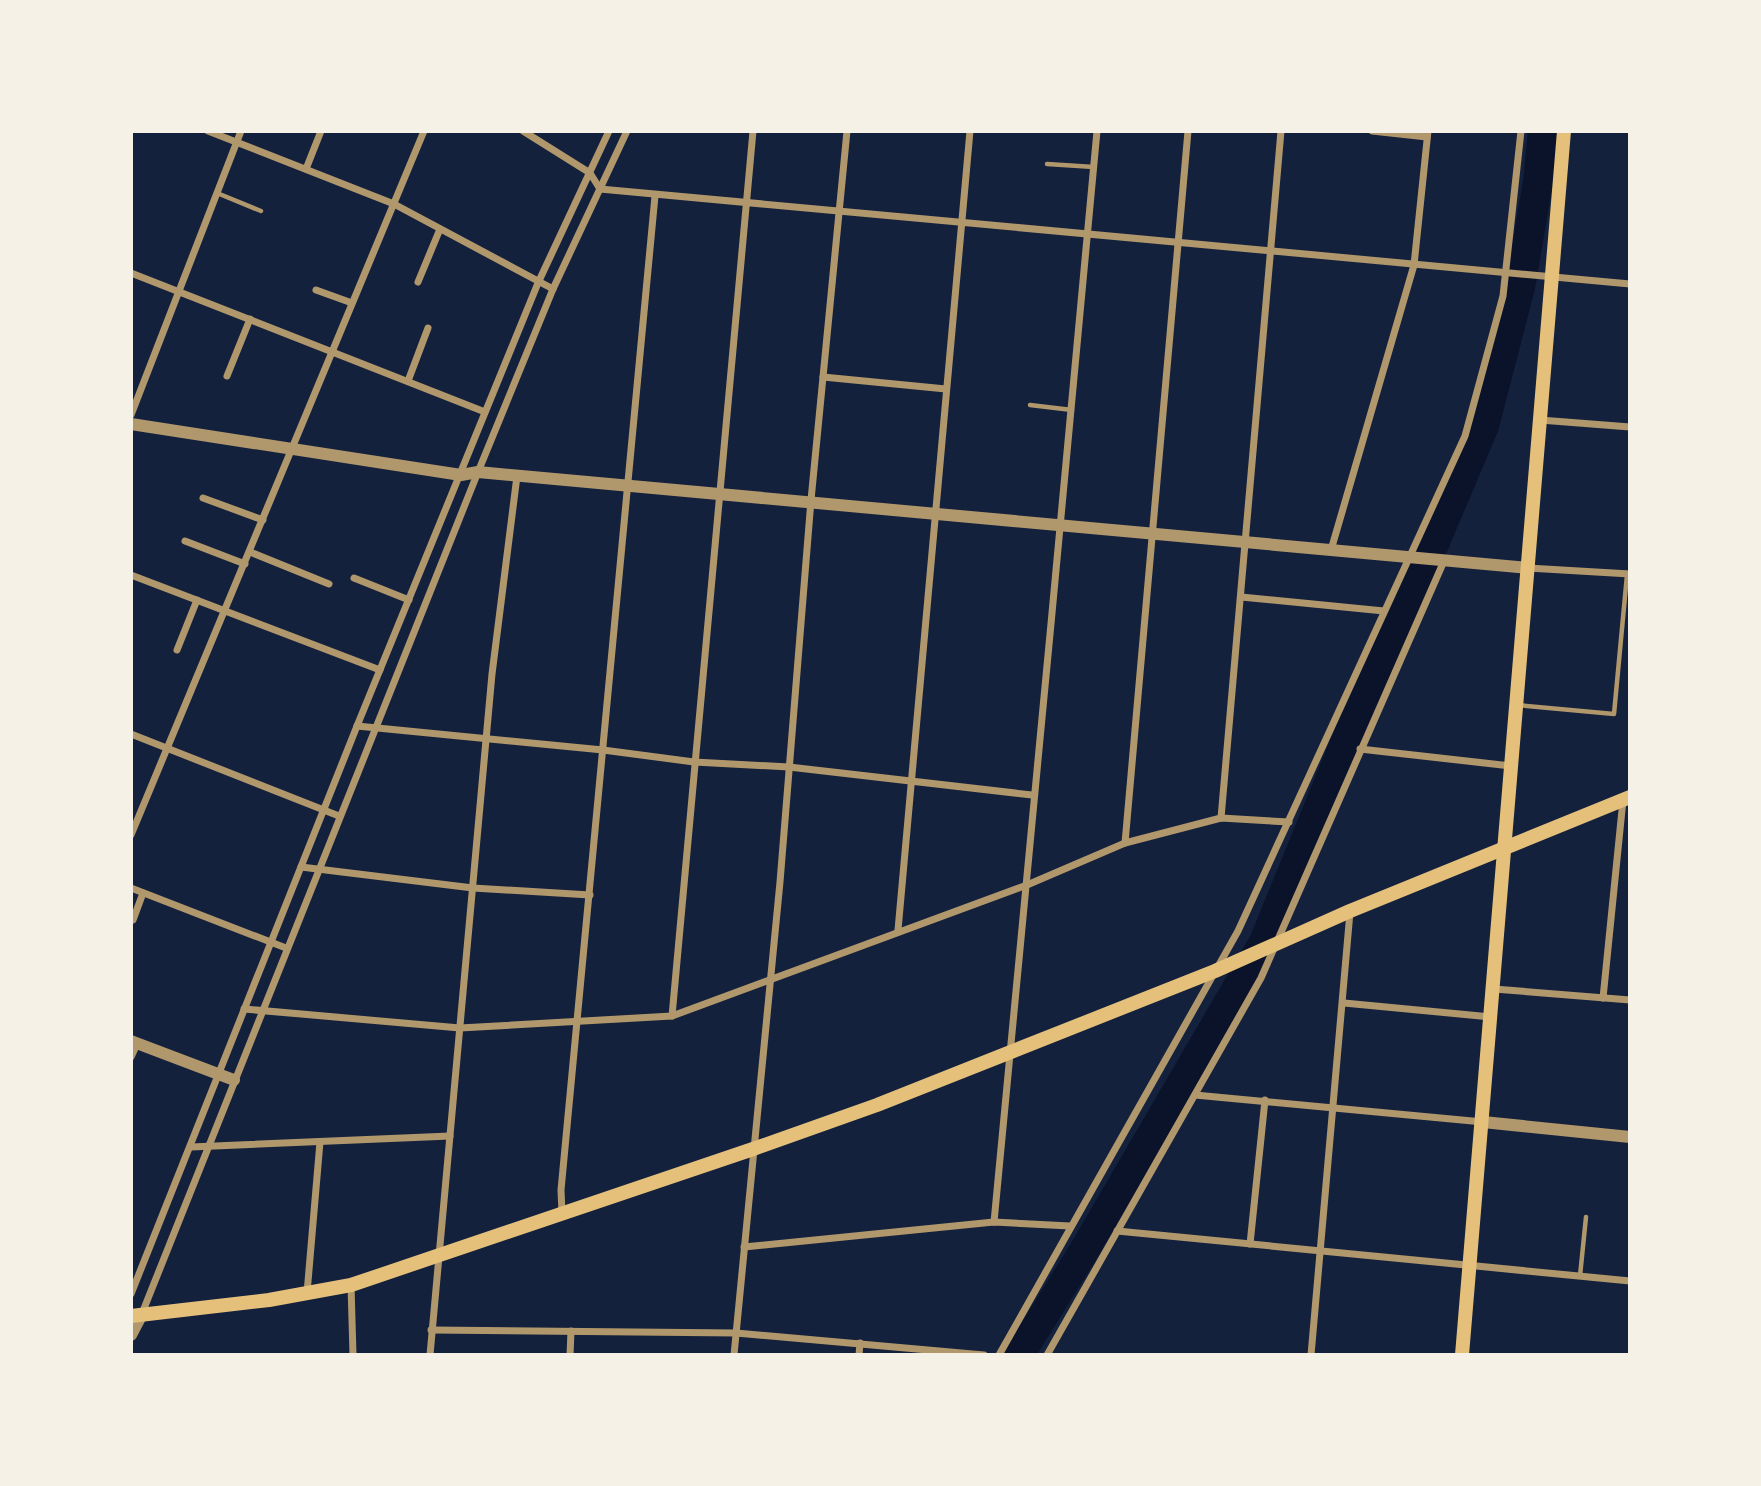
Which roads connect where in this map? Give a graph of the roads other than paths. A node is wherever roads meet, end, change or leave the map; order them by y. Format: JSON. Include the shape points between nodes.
{"nodes":[{"id":1,"x":208,"y":131,"type":"edge"},
{"id":2,"x":241,"y":131,"type":"edge"},
{"id":3,"x":321,"y":131,"type":"edge"},
{"id":4,"x":424,"y":131,"type":"edge"},
{"id":5,"x":523,"y":131,"type":"edge"},
{"id":6,"x":609,"y":131,"type":"edge"},
{"id":7,"x":627,"y":131,"type":"edge"},
{"id":8,"x":753,"y":131,"type":"edge"},
{"id":9,"x":847,"y":131,"type":"edge"},
{"id":10,"x":970,"y":131,"type":"edge"},
{"id":11,"x":1097,"y":131,"type":"edge"},
{"id":12,"x":1188,"y":131,"type":"edge"},
{"id":13,"x":1281,"y":131,"type":"edge"},
{"id":14,"x":1372,"y":131,"type":"edge"},
{"id":15,"x":1521,"y":131,"type":"edge"},
{"id":16,"x":1564,"y":131,"type":"edge"},
{"id":17,"x":1428,"y":134,"type":"edge"},
{"id":18,"x":237,"y":142,"type":"junction"},
{"id":19,"x":1047,"y":164,"type":"dead end"},
{"id":20,"x":1094,"y":167,"type":"junction"},
{"id":21,"x":306,"y":169,"type":"junction"},
{"id":22,"x":590,"y":173,"type":"junction"},
{"id":23,"x":600,"y":189,"type":"junction"},
{"id":24,"x":217,"y":193,"type":"junction"},
{"id":25,"x":655,"y":196,"type":"junction"},
{"id":26,"x":746,"y":203,"type":"junction"},
{"id":27,"x":394,"y":204,"type":"junction"},
{"id":28,"x":261,"y":211,"type":"dead end"},
{"id":29,"x":839,"y":211,"type":"junction"},
{"id":30,"x":962,"y":223,"type":"junction"},
{"id":31,"x":440,"y":229,"type":"junction"},
{"id":32,"x":1088,"y":235,"type":"junction"},
{"id":33,"x":1178,"y":244,"type":"junction"},
{"id":34,"x":1269,"y":252,"type":"junction"},
{"id":35,"x":1414,"y":265,"type":"junction"},
{"id":36,"x":131,"y":273,"type":"edge"},
{"id":37,"x":1509,"y":274,"type":"junction"},
{"id":38,"x":1545,"y":277,"type":"junction"},
{"id":39,"x":418,"y":282,"type":"dead end"},
{"id":40,"x":538,"y":283,"type":"junction"},
{"id":41,"x":1630,"y":284,"type":"edge"},
{"id":42,"x":553,"y":289,"type":"junction"},
{"id":43,"x":316,"y":290,"type":"dead end"},
{"id":44,"x":178,"y":292,"type":"junction"},
{"id":45,"x":352,"y":303,"type":"junction"},
{"id":46,"x":250,"y":319,"type":"junction"},
{"id":47,"x":428,"y":328,"type":"dead end"},
{"id":48,"x":332,"y":350,"type":"junction"},
{"id":49,"x":228,"y":376,"type":"dead end"},
{"id":50,"x":823,"y":377,"type":"junction"},
{"id":51,"x":408,"y":381,"type":"junction"},
{"id":52,"x":947,"y":389,"type":"junction"},
{"id":53,"x":1030,"y":405,"type":"dead end"},
{"id":54,"x":1072,"y":410,"type":"junction"},
{"id":55,"x":485,"y":412,"type":"junction"},
{"id":56,"x":131,"y":415,"type":"edge"},
{"id":57,"x":1540,"y":420,"type":"junction"},
{"id":58,"x":131,"y":424,"type":"edge"},
{"id":59,"x":1630,"y":427,"type":"edge"},
{"id":60,"x":293,"y":449,"type":"junction"},
{"id":61,"x":478,"y":472,"type":"junction"},
{"id":62,"x":461,"y":475,"type":"junction"},
{"id":63,"x":517,"y":476,"type":"junction"},
{"id":64,"x":628,"y":486,"type":"junction"},
{"id":65,"x":719,"y":493,"type":"junction"},
{"id":66,"x":203,"y":498,"type":"dead end"},
{"id":67,"x":811,"y":500,"type":"junction"},
{"id":68,"x":935,"y":513,"type":"junction"},
{"id":69,"x":263,"y":520,"type":"junction"},
{"id":70,"x":1062,"y":526,"type":"junction"},
{"id":71,"x":1153,"y":534,"type":"junction"},
{"id":72,"x":185,"y":541,"type":"dead end"},
{"id":73,"x":1246,"y":542,"type":"junction"},
{"id":74,"x":1331,"y":550,"type":"junction"},
{"id":75,"x":250,"y":552,"type":"junction"},
{"id":76,"x":1413,"y":558,"type":"junction"},
{"id":77,"x":1442,"y":561,"type":"junction"},
{"id":78,"x":245,"y":564,"type":"junction"},
{"id":79,"x":1528,"y":568,"type":"junction"},
{"id":80,"x":1629,"y":574,"type":"edge"},
{"id":81,"x":131,"y":575,"type":"edge"},
{"id":82,"x":354,"y":578,"type":"dead end"},
{"id":83,"x":329,"y":584,"type":"dead end"},
{"id":84,"x":1241,"y":597,"type":"junction"},
{"id":85,"x":197,"y":600,"type":"junction"},
{"id":86,"x":409,"y":600,"type":"junction"},
{"id":87,"x":225,"y":611,"type":"junction"},
{"id":88,"x":1384,"y":611,"type":"junction"},
{"id":89,"x":177,"y":650,"type":"dead end"},
{"id":90,"x":380,"y":670,"type":"junction"},
{"id":91,"x":1516,"y":705,"type":"junction"},
{"id":92,"x":357,"y":726,"type":"junction"},
{"id":93,"x":374,"y":730,"type":"junction"},
{"id":94,"x":131,"y":734,"type":"edge"},
{"id":95,"x":486,"y":741,"type":"junction"},
{"id":96,"x":168,"y":748,"type":"junction"},
{"id":97,"x":1360,"y":749,"type":"junction"},
{"id":98,"x":603,"y":750,"type":"junction"},
{"id":99,"x":694,"y":762,"type":"junction"},
{"id":100,"x":1511,"y":766,"type":"junction"},
{"id":101,"x":789,"y":767,"type":"junction"},
{"id":102,"x":914,"y":782,"type":"junction"},
{"id":103,"x":1032,"y":794,"type":"junction"},
{"id":104,"x":1626,"y":798,"type":"edge"},
{"id":105,"x":324,"y":810,"type":"junction"},
{"id":106,"x":339,"y":816,"type":"junction"},
{"id":107,"x":1221,"y":818,"type":"junction"},
{"id":108,"x":1289,"y":822,"type":"junction"},
{"id":109,"x":131,"y":835,"type":"edge"},
{"id":110,"x":1125,"y":843,"type":"junction"},
{"id":111,"x":1503,"y":850,"type":"junction"},
{"id":112,"x":301,"y":867,"type":"junction"},
{"id":113,"x":318,"y":870,"type":"junction"},
{"id":114,"x":1027,"y":885,"type":"junction"},
{"id":115,"x":131,"y":888,"type":"edge"},
{"id":116,"x":473,"y":888,"type":"junction"},
{"id":117,"x":144,"y":893,"type":"junction"},
{"id":118,"x":590,"y":895,"type":"junction"},
{"id":119,"x":1350,"y":911,"type":"junction"},
{"id":120,"x":133,"y":920,"type":"dead end"},
{"id":121,"x":898,"y":930,"type":"junction"},
{"id":122,"x":271,"y":942,"type":"junction"},
{"id":123,"x":1276,"y":944,"type":"junction"},
{"id":124,"x":286,"y":948,"type":"junction"},
{"id":125,"x":1216,"y":971,"type":"junction"},
{"id":126,"x":771,"y":978,"type":"junction"},
{"id":127,"x":1494,"y":989,"type":"junction"},
{"id":128,"x":1603,"y":998,"type":"junction"},
{"id":129,"x":1630,"y":1000,"type":"edge"},
{"id":130,"x":1344,"y":1003,"type":"junction"},
{"id":131,"x":244,"y":1010,"type":"junction"},
{"id":132,"x":261,"y":1010,"type":"junction"},
{"id":133,"x":672,"y":1016,"type":"junction"},
{"id":134,"x":1492,"y":1017,"type":"junction"},
{"id":135,"x":577,"y":1024,"type":"junction"},
{"id":136,"x":460,"y":1028,"type":"junction"},
{"id":137,"x":134,"y":1042,"type":"edge"},
{"id":138,"x":1009,"y":1053,"type":"junction"},
{"id":139,"x":131,"y":1058,"type":"edge"},
{"id":140,"x":218,"y":1075,"type":"junction"},
{"id":141,"x":234,"y":1080,"type":"junction"},
{"id":142,"x":1195,"y":1096,"type":"junction"},
{"id":143,"x":1265,"y":1100,"type":"junction"},
{"id":144,"x":1335,"y":1107,"type":"junction"},
{"id":145,"x":1483,"y":1122,"type":"junction"},
{"id":146,"x":450,"y":1136,"type":"junction"},
{"id":147,"x":1630,"y":1138,"type":"edge"},
{"id":148,"x":320,"y":1142,"type":"junction"},
{"id":149,"x":191,"y":1147,"type":"junction"},
{"id":150,"x":208,"y":1147,"type":"junction"},
{"id":151,"x":753,"y":1149,"type":"junction"},
{"id":152,"x":562,"y":1214,"type":"junction"},
{"id":153,"x":1586,"y":1217,"type":"dead end"},
{"id":154,"x":994,"y":1222,"type":"junction"},
{"id":155,"x":1070,"y":1226,"type":"junction"},
{"id":156,"x":1118,"y":1231,"type":"junction"},
{"id":157,"x":1250,"y":1244,"type":"junction"},
{"id":158,"x":744,"y":1247,"type":"junction"},
{"id":159,"x":1321,"y":1251,"type":"junction"},
{"id":160,"x":438,"y":1257,"type":"junction"},
{"id":161,"x":1469,"y":1266,"type":"junction"},
{"id":162,"x":1579,"y":1276,"type":"junction"},
{"id":163,"x":1630,"y":1282,"type":"edge"},
{"id":164,"x":351,"y":1285,"type":"junction"},
{"id":165,"x":307,"y":1293,"type":"junction"},
{"id":166,"x":131,"y":1294,"type":"edge"},
{"id":167,"x":136,"y":1316,"type":"edge"},
{"id":168,"x":431,"y":1330,"type":"junction"},
{"id":169,"x":571,"y":1331,"type":"junction"},
{"id":170,"x":736,"y":1332,"type":"junction"},
{"id":171,"x":131,"y":1335,"type":"edge"},
{"id":172,"x":860,"y":1343,"type":"junction"},
{"id":173,"x":352,"y":1355,"type":"edge"},
{"id":174,"x":430,"y":1355,"type":"edge"},
{"id":175,"x":570,"y":1355,"type":"edge"},
{"id":176,"x":734,"y":1355,"type":"edge"},
{"id":177,"x":859,"y":1355,"type":"edge"},
{"id":178,"x":984,"y":1355,"type":"edge"},
{"id":179,"x":999,"y":1355,"type":"edge"},
{"id":180,"x":1047,"y":1355,"type":"edge"},
{"id":181,"x":1311,"y":1355,"type":"edge"},
{"id":182,"x":1462,"y":1355,"type":"edge"}],
"edges":[{"from":1,"to":18,"type":"street"},
{"from":2,"to":18,"type":"street"},
{"from":3,"to":21,"type":"street"},
{"from":4,"to":27,"type":"street"},
{"from":5,"to":22,"type":"street"},
{"from":6,"to":22,"type":"street"},
{"from":7,"to":23,"type":"street"},
{"from":8,"to":26,"type":"street"},
{"from":9,"to":29,"type":"street"},
{"from":10,"to":30,"type":"street"},
{"from":11,"to":20,"type":"street"},
{"from":12,"to":33,"type":"street"},
{"from":13,"to":34,"type":"street"},
{"from":14,"to":17,"type":"street"},
{"from":15,"to":37,"type":"street"},
{"from":16,"to":38,"type":"main road"},
{"from":17,"to":35,"type":"street"},
{"from":18,"to":21,"type":"street"},
{"from":18,"to":24,"type":"street"},
{"from":19,"to":20,"type":"lane"},
{"from":20,"to":32,"type":"street"},
{"from":21,"to":27,"type":"street"},
{"from":22,"to":23,"type":"street"},
{"from":22,"to":40,"type":"street"},
{"from":23,"to":25,"type":"street"},
{"from":23,"to":42,"type":"street"},
{"from":24,"to":28,"type":"lane"},
{"from":24,"to":44,"type":"street"},
{"from":25,"to":26,"type":"street"},
{"from":25,"to":64,"type":"street"},
{"from":26,"to":29,"type":"street"},
{"from":26,"to":65,"type":"street"},
{"from":27,"to":31,"type":"street"},
{"from":27,"to":45,"type":"street"},
{"from":29,"to":30,"type":"street"},
{"from":29,"to":50,"type":"street"},
{"from":30,"to":32,"type":"street"},
{"from":30,"to":52,"type":"street"},
{"from":31,"to":39,"type":"street"},
{"from":31,"to":40,"type":"street"},
{"from":32,"to":33,"type":"street"},
{"from":32,"to":54,"type":"street"},
{"from":33,"to":34,"type":"street"},
{"from":33,"to":71,"type":"street"},
{"from":34,"to":35,"type":"street"},
{"from":34,"to":73,"type":"street"},
{"from":35,"to":37,"type":"street"},
{"from":35,"to":74,"type":"street"},
{"from":36,"to":44,"type":"street"},
{"from":37,"to":38,"type":"street"},
{"from":37,"to":76,"type":"street","via":[[1465,436]]},
{"from":38,"to":41,"type":"street"},
{"from":38,"to":57,"type":"main road"},
{"from":40,"to":42,"type":"street"},
{"from":40,"to":55,"type":"street"},
{"from":42,"to":61,"type":"street"},
{"from":43,"to":45,"type":"street"},
{"from":44,"to":46,"type":"street"},
{"from":44,"to":56,"type":"street"},
{"from":45,"to":48,"type":"street"},
{"from":46,"to":48,"type":"street"},
{"from":46,"to":49,"type":"street"},
{"from":47,"to":51,"type":"street"},
{"from":48,"to":51,"type":"street"},
{"from":48,"to":60,"type":"street"},
{"from":50,"to":52,"type":"street"},
{"from":50,"to":67,"type":"street"},
{"from":51,"to":55,"type":"street"},
{"from":52,"to":68,"type":"street"},
{"from":53,"to":54,"type":"lane"},
{"from":54,"to":70,"type":"street"},
{"from":55,"to":62,"type":"street"},
{"from":57,"to":59,"type":"street"},
{"from":57,"to":79,"type":"main road"},
{"from":58,"to":60,"type":"street"},
{"from":60,"to":62,"type":"street"},
{"from":60,"to":69,"type":"street"},
{"from":61,"to":62,"type":"street"},
{"from":61,"to":63,"type":"street"},
{"from":61,"to":93,"type":"street"},
{"from":62,"to":86,"type":"street"},
{"from":63,"to":64,"type":"street"},
{"from":63,"to":95,"type":"street"},
{"from":64,"to":65,"type":"street"},
{"from":64,"to":98,"type":"street"},
{"from":65,"to":67,"type":"street"},
{"from":65,"to":99,"type":"street"},
{"from":66,"to":69,"type":"street"},
{"from":67,"to":68,"type":"street"},
{"from":67,"to":101,"type":"street"},
{"from":68,"to":70,"type":"street"},
{"from":68,"to":102,"type":"street"},
{"from":69,"to":75,"type":"street"},
{"from":70,"to":71,"type":"street"},
{"from":70,"to":103,"type":"street"},
{"from":71,"to":73,"type":"street"},
{"from":71,"to":110,"type":"street"},
{"from":72,"to":78,"type":"street"},
{"from":73,"to":74,"type":"street"},
{"from":73,"to":84,"type":"street"},
{"from":74,"to":76,"type":"street"},
{"from":75,"to":78,"type":"street"},
{"from":75,"to":83,"type":"street"},
{"from":76,"to":77,"type":"street"},
{"from":76,"to":88,"type":"street"},
{"from":77,"to":79,"type":"street"},
{"from":77,"to":97,"type":"street"},
{"from":78,"to":87,"type":"street"},
{"from":79,"to":80,"type":"street"},
{"from":79,"to":91,"type":"main road"},
{"from":80,"to":91,"type":"lane","via":[[1614,714]]},
{"from":81,"to":85,"type":"street"},
{"from":82,"to":86,"type":"street"},
{"from":84,"to":88,"type":"street"},
{"from":84,"to":107,"type":"street"},
{"from":85,"to":87,"type":"street"},
{"from":85,"to":89,"type":"street"},
{"from":86,"to":90,"type":"street"},
{"from":87,"to":90,"type":"street"},
{"from":87,"to":96,"type":"street"},
{"from":88,"to":108,"type":"street"},
{"from":90,"to":92,"type":"street"},
{"from":91,"to":100,"type":"main road"},
{"from":92,"to":93,"type":"street"},
{"from":92,"to":105,"type":"street"},
{"from":93,"to":95,"type":"street"},
{"from":93,"to":106,"type":"street"},
{"from":94,"to":96,"type":"street"},
{"from":95,"to":98,"type":"street"},
{"from":95,"to":116,"type":"street"},
{"from":96,"to":105,"type":"street"},
{"from":96,"to":109,"type":"street"},
{"from":97,"to":100,"type":"street"},
{"from":97,"to":123,"type":"street"},
{"from":98,"to":99,"type":"street"},
{"from":98,"to":118,"type":"street"},
{"from":99,"to":101,"type":"street"},
{"from":99,"to":133,"type":"street"},
{"from":100,"to":111,"type":"main road"},
{"from":101,"to":102,"type":"street"},
{"from":101,"to":126,"type":"street"},
{"from":102,"to":103,"type":"street"},
{"from":102,"to":121,"type":"street"},
{"from":103,"to":114,"type":"street"},
{"from":104,"to":111,"type":"main road"},
{"from":104,"to":128,"type":"street"},
{"from":105,"to":106,"type":"street"},
{"from":105,"to":112,"type":"street"},
{"from":106,"to":113,"type":"street"},
{"from":107,"to":108,"type":"street"},
{"from":107,"to":110,"type":"street"},
{"from":108,"to":125,"type":"street"},
{"from":110,"to":114,"type":"street"},
{"from":111,"to":119,"type":"main road"},
{"from":111,"to":127,"type":"main road"},
{"from":112,"to":113,"type":"street"},
{"from":112,"to":122,"type":"street"},
{"from":113,"to":116,"type":"street"},
{"from":113,"to":124,"type":"street"},
{"from":114,"to":121,"type":"street"},
{"from":114,"to":138,"type":"street"},
{"from":115,"to":117,"type":"street"},
{"from":116,"to":118,"type":"street"},
{"from":116,"to":136,"type":"street"},
{"from":117,"to":120,"type":"street"},
{"from":117,"to":122,"type":"street"},
{"from":118,"to":135,"type":"street"},
{"from":119,"to":123,"type":"main road"},
{"from":119,"to":130,"type":"street"},
{"from":121,"to":126,"type":"street"},
{"from":122,"to":124,"type":"street"},
{"from":122,"to":131,"type":"street"},
{"from":123,"to":125,"type":"main road"},
{"from":123,"to":142,"type":"street"},
{"from":124,"to":132,"type":"street"},
{"from":125,"to":138,"type":"main road"},
{"from":125,"to":155,"type":"street"},
{"from":126,"to":133,"type":"street"},
{"from":126,"to":151,"type":"street"},
{"from":127,"to":128,"type":"street"},
{"from":127,"to":134,"type":"main road"},
{"from":128,"to":129,"type":"street"},
{"from":130,"to":134,"type":"street"},
{"from":130,"to":144,"type":"street"},
{"from":131,"to":132,"type":"street"},
{"from":131,"to":140,"type":"street"},
{"from":132,"to":136,"type":"street"},
{"from":132,"to":141,"type":"street"},
{"from":133,"to":135,"type":"street"},
{"from":134,"to":145,"type":"main road"},
{"from":135,"to":136,"type":"street"},
{"from":135,"to":152,"type":"street"},
{"from":136,"to":146,"type":"street"},
{"from":137,"to":139,"type":"street"},
{"from":137,"to":140,"type":"street"},
{"from":138,"to":151,"type":"main road"},
{"from":138,"to":154,"type":"street"},
{"from":140,"to":141,"type":"street"},
{"from":140,"to":149,"type":"street"},
{"from":141,"to":150,"type":"street"},
{"from":142,"to":143,"type":"street"},
{"from":142,"to":156,"type":"street"},
{"from":143,"to":144,"type":"street"},
{"from":143,"to":157,"type":"street"},
{"from":144,"to":145,"type":"street"},
{"from":144,"to":159,"type":"street"},
{"from":145,"to":147,"type":"street"},
{"from":145,"to":161,"type":"main road"},
{"from":146,"to":148,"type":"street"},
{"from":146,"to":160,"type":"street"},
{"from":148,"to":150,"type":"street"},
{"from":148,"to":165,"type":"street"},
{"from":149,"to":150,"type":"street"},
{"from":149,"to":166,"type":"street"},
{"from":150,"to":167,"type":"street"},
{"from":151,"to":152,"type":"main road"},
{"from":151,"to":158,"type":"street"},
{"from":152,"to":160,"type":"main road"},
{"from":153,"to":162,"type":"lane"},
{"from":154,"to":155,"type":"street"},
{"from":154,"to":158,"type":"street"},
{"from":155,"to":179,"type":"street"},
{"from":156,"to":157,"type":"street"},
{"from":156,"to":180,"type":"street"},
{"from":157,"to":159,"type":"street"},
{"from":158,"to":170,"type":"street"},
{"from":159,"to":161,"type":"street"},
{"from":159,"to":181,"type":"street"},
{"from":160,"to":164,"type":"main road"},
{"from":160,"to":168,"type":"street"},
{"from":161,"to":162,"type":"street"},
{"from":161,"to":182,"type":"main road"},
{"from":162,"to":163,"type":"street"},
{"from":164,"to":165,"type":"main road"},
{"from":164,"to":173,"type":"street"},
{"from":165,"to":167,"type":"main road"},
{"from":167,"to":171,"type":"street"},
{"from":168,"to":169,"type":"street"},
{"from":168,"to":174,"type":"street"},
{"from":169,"to":170,"type":"street"},
{"from":169,"to":175,"type":"street"},
{"from":170,"to":172,"type":"street"},
{"from":170,"to":176,"type":"street"},
{"from":172,"to":177,"type":"street"},
{"from":172,"to":178,"type":"street"}]}
